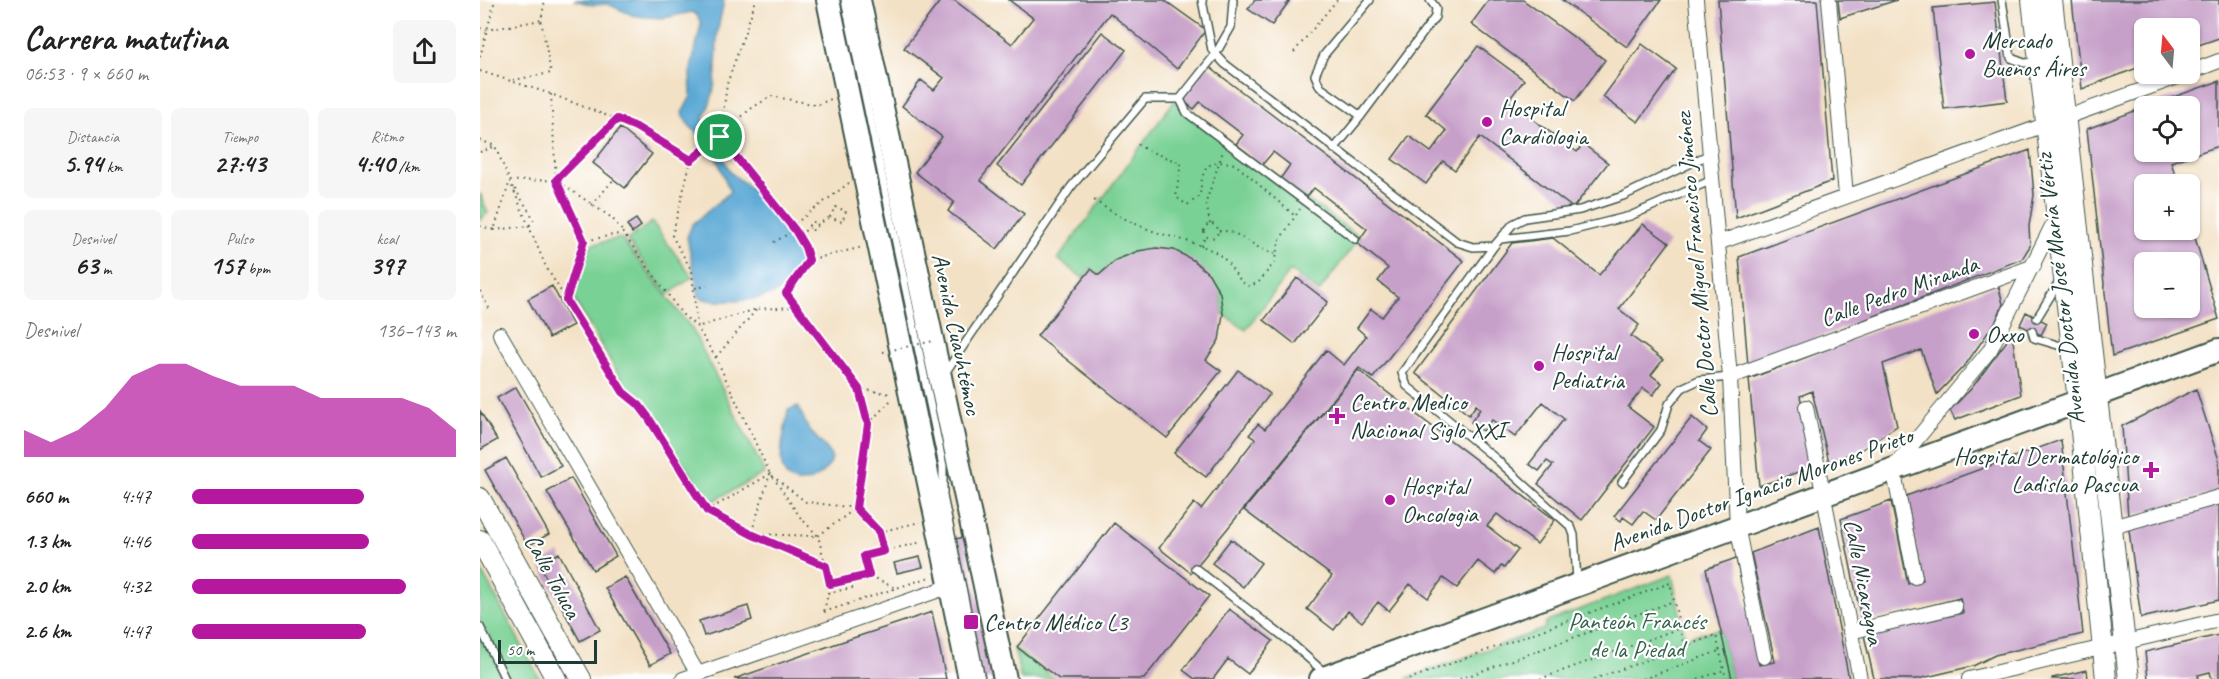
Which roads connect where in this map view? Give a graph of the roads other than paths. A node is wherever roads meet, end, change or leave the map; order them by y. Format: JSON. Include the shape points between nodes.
{"nodes":[{"id":1,"x":828,"y":0,"type":"edge"},
{"id":2,"x":845,"y":0,"type":"edge"},
{"id":3,"x":859,"y":0,"type":"edge"},
{"id":4,"x":1202,"y":0,"type":"edge"},
{"id":5,"x":1233,"y":0,"type":"edge"},
{"id":6,"x":1370,"y":0,"type":"edge"},
{"id":7,"x":1430,"y":0,"type":"edge"},
{"id":8,"x":1696,"y":0,"type":"edge"},
{"id":9,"x":1829,"y":0,"type":"edge"},
{"id":10,"x":2002,"y":0,"type":"edge"},
{"id":11,"x":2032,"y":0,"type":"edge"},
{"id":12,"x":2052,"y":0,"type":"edge"},
{"id":13,"x":1215,"y":55,"type":"junction"},
{"id":14,"x":2219,"y":61,"type":"edge"},
{"id":15,"x":2038,"y":62,"type":"junction"},
{"id":16,"x":2200,"y":68,"type":"edge"},
{"id":17,"x":2158,"y":84,"type":"edge"},
{"id":18,"x":1179,"y":99,"type":"junction"},
{"id":19,"x":1361,"y":116,"type":"junction"},
{"id":20,"x":2066,"y":118,"type":"junction"},
{"id":21,"x":2045,"y":125,"type":"junction"},
{"id":22,"x":1334,"y":149,"type":"junction"},
{"id":23,"x":1710,"y":154,"type":"junction"},
{"id":24,"x":1712,"y":180,"type":"junction"},
{"id":25,"x":1846,"y":196,"type":"junction"},
{"id":26,"x":2056,"y":218,"type":"junction"},
{"id":27,"x":1355,"y":239,"type":"dead end"},
{"id":28,"x":1501,"y":239,"type":"junction"},
{"id":29,"x":1718,"y":243,"type":"junction"},
{"id":30,"x":1494,"y":246,"type":"junction"},
{"id":31,"x":2034,"y":266,"type":"junction"},
{"id":32,"x":2063,"y":275,"type":"junction"},
{"id":33,"x":2037,"y":318,"type":"dead end"},
{"id":34,"x":2032,"y":331,"type":"dead end"},
{"id":35,"x":500,"y":334,"type":"dead end"},
{"id":36,"x":2072,"y":349,"type":"junction"},
{"id":37,"x":2219,"y":350,"type":"edge"},
{"id":38,"x":1730,"y":377,"type":"junction"},
{"id":39,"x":939,"y":383,"type":"junction"},
{"id":40,"x":2088,"y":397,"type":"junction"},
{"id":41,"x":1806,"y":407,"type":"dead end"},
{"id":42,"x":944,"y":466,"type":"junction"},
{"id":43,"x":1893,"y":468,"type":"junction"},
{"id":44,"x":1623,"y":482,"type":"dead end"},
{"id":45,"x":952,"y":483,"type":"dead end"},
{"id":46,"x":956,"y":491,"type":"dead end"},
{"id":47,"x":1823,"y":494,"type":"junction"},
{"id":48,"x":2219,"y":497,"type":"edge"},
{"id":49,"x":480,"y":498,"type":"edge"},
{"id":50,"x":1737,"y":526,"type":"junction"},
{"id":51,"x":2112,"y":527,"type":"junction"},
{"id":52,"x":480,"y":540,"type":"edge"},
{"id":53,"x":1195,"y":568,"type":"dead end"},
{"id":54,"x":1915,"y":577,"type":"dead end"},
{"id":55,"x":943,"y":581,"type":"junction"},
{"id":56,"x":1578,"y":585,"type":"junction"},
{"id":57,"x":1956,"y":607,"type":"dead end"},
{"id":58,"x":2219,"y":620,"type":"edge"},
{"id":59,"x":480,"y":627,"type":"edge"},
{"id":60,"x":1851,"y":632,"type":"junction"},
{"id":61,"x":2125,"y":643,"type":"junction"},
{"id":62,"x":2103,"y":648,"type":"junction"},
{"id":63,"x":1764,"y":657,"type":"dead end"},
{"id":64,"x":698,"y":674,"type":"junction"},
{"id":65,"x":1325,"y":678,"type":"edge"},
{"id":66,"x":506,"y":679,"type":"edge"},
{"id":67,"x":556,"y":679,"type":"edge"},
{"id":68,"x":581,"y":679,"type":"edge"},
{"id":69,"x":683,"y":679,"type":"edge"},
{"id":70,"x":970,"y":679,"type":"edge"},
{"id":71,"x":981,"y":679,"type":"edge"},
{"id":72,"x":997,"y":679,"type":"edge"},
{"id":73,"x":1005,"y":679,"type":"edge"},
{"id":74,"x":1860,"y":679,"type":"edge"},
{"id":75,"x":1969,"y":679,"type":"edge"},
{"id":76,"x":2106,"y":679,"type":"edge"},
{"id":77,"x":2129,"y":679,"type":"edge"}],
"edges":[{"from":1,"to":55,"type":"main road"},
{"from":2,"to":42,"type":"lane"},
{"from":3,"to":39,"type":"main road","name":"Avenida Cuauhtémoc"},
{"from":4,"to":13,"type":"lane","via":[[1204,23]]},
{"from":5,"to":13,"type":"lane","via":[[1231,27]]},
{"from":6,"to":19,"type":"lane","via":[[1324,55],[1315,75],[1320,87]]},
{"from":7,"to":19,"type":"lane","via":[[1436,8],[1435,17]]},
{"from":8,"to":23,"type":"street","name":"Calle Doctor Miguel Francisco Jiménez"},
{"from":9,"to":25,"type":"street"},
{"from":10,"to":15,"type":"lane","via":[[2012,58],[2024,63]]},
{"from":11,"to":15,"type":"main road","name":"Avenida Doctor José María Vértiz"},
{"from":12,"to":20,"type":"main road","name":"Avenida Doctor José María Vértiz"},
{"from":13,"to":18,"type":"lane"},
{"from":13,"to":22,"type":"lane"},
{"from":14,"to":16,"type":"street"},
{"from":15,"to":21,"type":"main road","name":"Avenida Doctor José María Vértiz"},
{"from":17,"to":20,"type":"street"},
{"from":18,"to":27,"type":"lane","via":[[1187,113]]},
{"from":18,"to":39,"type":"lane","via":[[1145,99],[1071,187]]},
{"from":19,"to":22,"type":"lane"},
{"from":20,"to":21,"type":"street"},
{"from":20,"to":40,"type":"main road","name":"Avenida Doctor José María Vértiz"},
{"from":21,"to":25,"type":"street"},
{"from":21,"to":26,"type":"main road","name":"Avenida Doctor José María Vértiz"},
{"from":22,"to":30,"type":"lane","via":[[1457,242],[1473,247]]},
{"from":23,"to":24,"type":"street","name":"Calle Doctor Miguel Francisco Jiménez"},
{"from":23,"to":28,"type":"lane","via":[[1623,196],[1580,210],[1525,218],[1513,224]]},
{"from":24,"to":28,"type":"lane","via":[[1630,216],[1570,231]]},
{"from":24,"to":29,"type":"street","name":"Calle Doctor Miguel Francisco Jiménez"},
{"from":25,"to":29,"type":"street"},
{"from":26,"to":31,"type":"street"},
{"from":26,"to":32,"type":"main road","name":"Avenida Doctor José María Vértiz"},
{"from":28,"to":30,"type":"lane"},
{"from":29,"to":38,"type":"street","name":"Calle Doctor Miguel Francisco Jiménez"},
{"from":30,"to":56,"type":"lane","via":[[1405,366],[1402,379],[1570,527]]},
{"from":31,"to":38,"type":"street","name":"Calle Pedro Miranda"},
{"from":31,"to":43,"type":"street","via":[[1990,350]]},
{"from":32,"to":33,"type":"lane"},
{"from":32,"to":36,"type":"main road","name":"Avenida Doctor José María Vértiz"},
{"from":34,"to":36,"type":"lane","via":[[2034,338]]},
{"from":35,"to":64,"type":"street"},
{"from":36,"to":40,"type":"main road","name":"Avenida Doctor José María Vértiz"},
{"from":37,"to":40,"type":"main road","name":"Avenida Doctor Ignacio Morones Prieto"},
{"from":38,"to":44,"type":"lane","via":[[1699,380],[1682,388],[1669,404],[1661,430]]},
{"from":38,"to":50,"type":"street","name":"Calle Doctor Miguel Francisco Jiménez"},
{"from":39,"to":73,"type":"main road","name":"Avenida Cuauhtémoc"},
{"from":40,"to":43,"type":"main road","name":"Avenida Doctor Ignacio Morones Prieto"},
{"from":40,"to":51,"type":"main road","name":"Avenida Doctor José María Vértiz"},
{"from":40,"to":62,"type":"main road","name":"Avenida Doctor José María Vértiz"},
{"from":41,"to":47,"type":"street","name":"Calle Nicaragua"},
{"from":42,"to":45,"type":"lane"},
{"from":42,"to":71,"type":"lane","via":[[944,496]]},
{"from":43,"to":47,"type":"main road","name":"Avenida Doctor Ignacio Morones Prieto"},
{"from":43,"to":54,"type":"street"},
{"from":46,"to":72,"type":"lane"},
{"from":47,"to":50,"type":"main road","name":"Avenida Doctor Ignacio Morones Prieto"},
{"from":47,"to":60,"type":"street","name":"Calle Nicaragua"},
{"from":48,"to":51,"type":"street"},
{"from":49,"to":68,"type":"main road","name":"Calle Toluca"},
{"from":50,"to":56,"type":"main road","name":"Avenida Doctor Ignacio Morones Prieto"},
{"from":50,"to":63,"type":"street","name":"Calle Doctor Miguel Francisco Jiménez"},
{"from":51,"to":61,"type":"main road","name":"Avenida Doctor José María Vértiz"},
{"from":52,"to":67,"type":"main road","name":"Calle Toluca"},
{"from":53,"to":65,"type":"lane","via":[[1289,641]]},
{"from":55,"to":64,"type":"street","via":[[900,603]]},
{"from":55,"to":70,"type":"main road"},
{"from":56,"to":65,"type":"main road","name":"Avenida Doctor Ignacio Morones Prieto"},
{"from":57,"to":60,"type":"street"},
{"from":58,"to":61,"type":"street"},
{"from":59,"to":66,"type":"lane"},
{"from":60,"to":74,"type":"street","name":"Calle Nicaragua"},
{"from":61,"to":62,"type":"street"},
{"from":61,"to":77,"type":"main road","name":"Avenida Doctor José María Vértiz"},
{"from":62,"to":75,"type":"street"},
{"from":62,"to":76,"type":"main road","name":"Avenida Doctor José María Vértiz"},
{"from":64,"to":69,"type":"street"}]}
